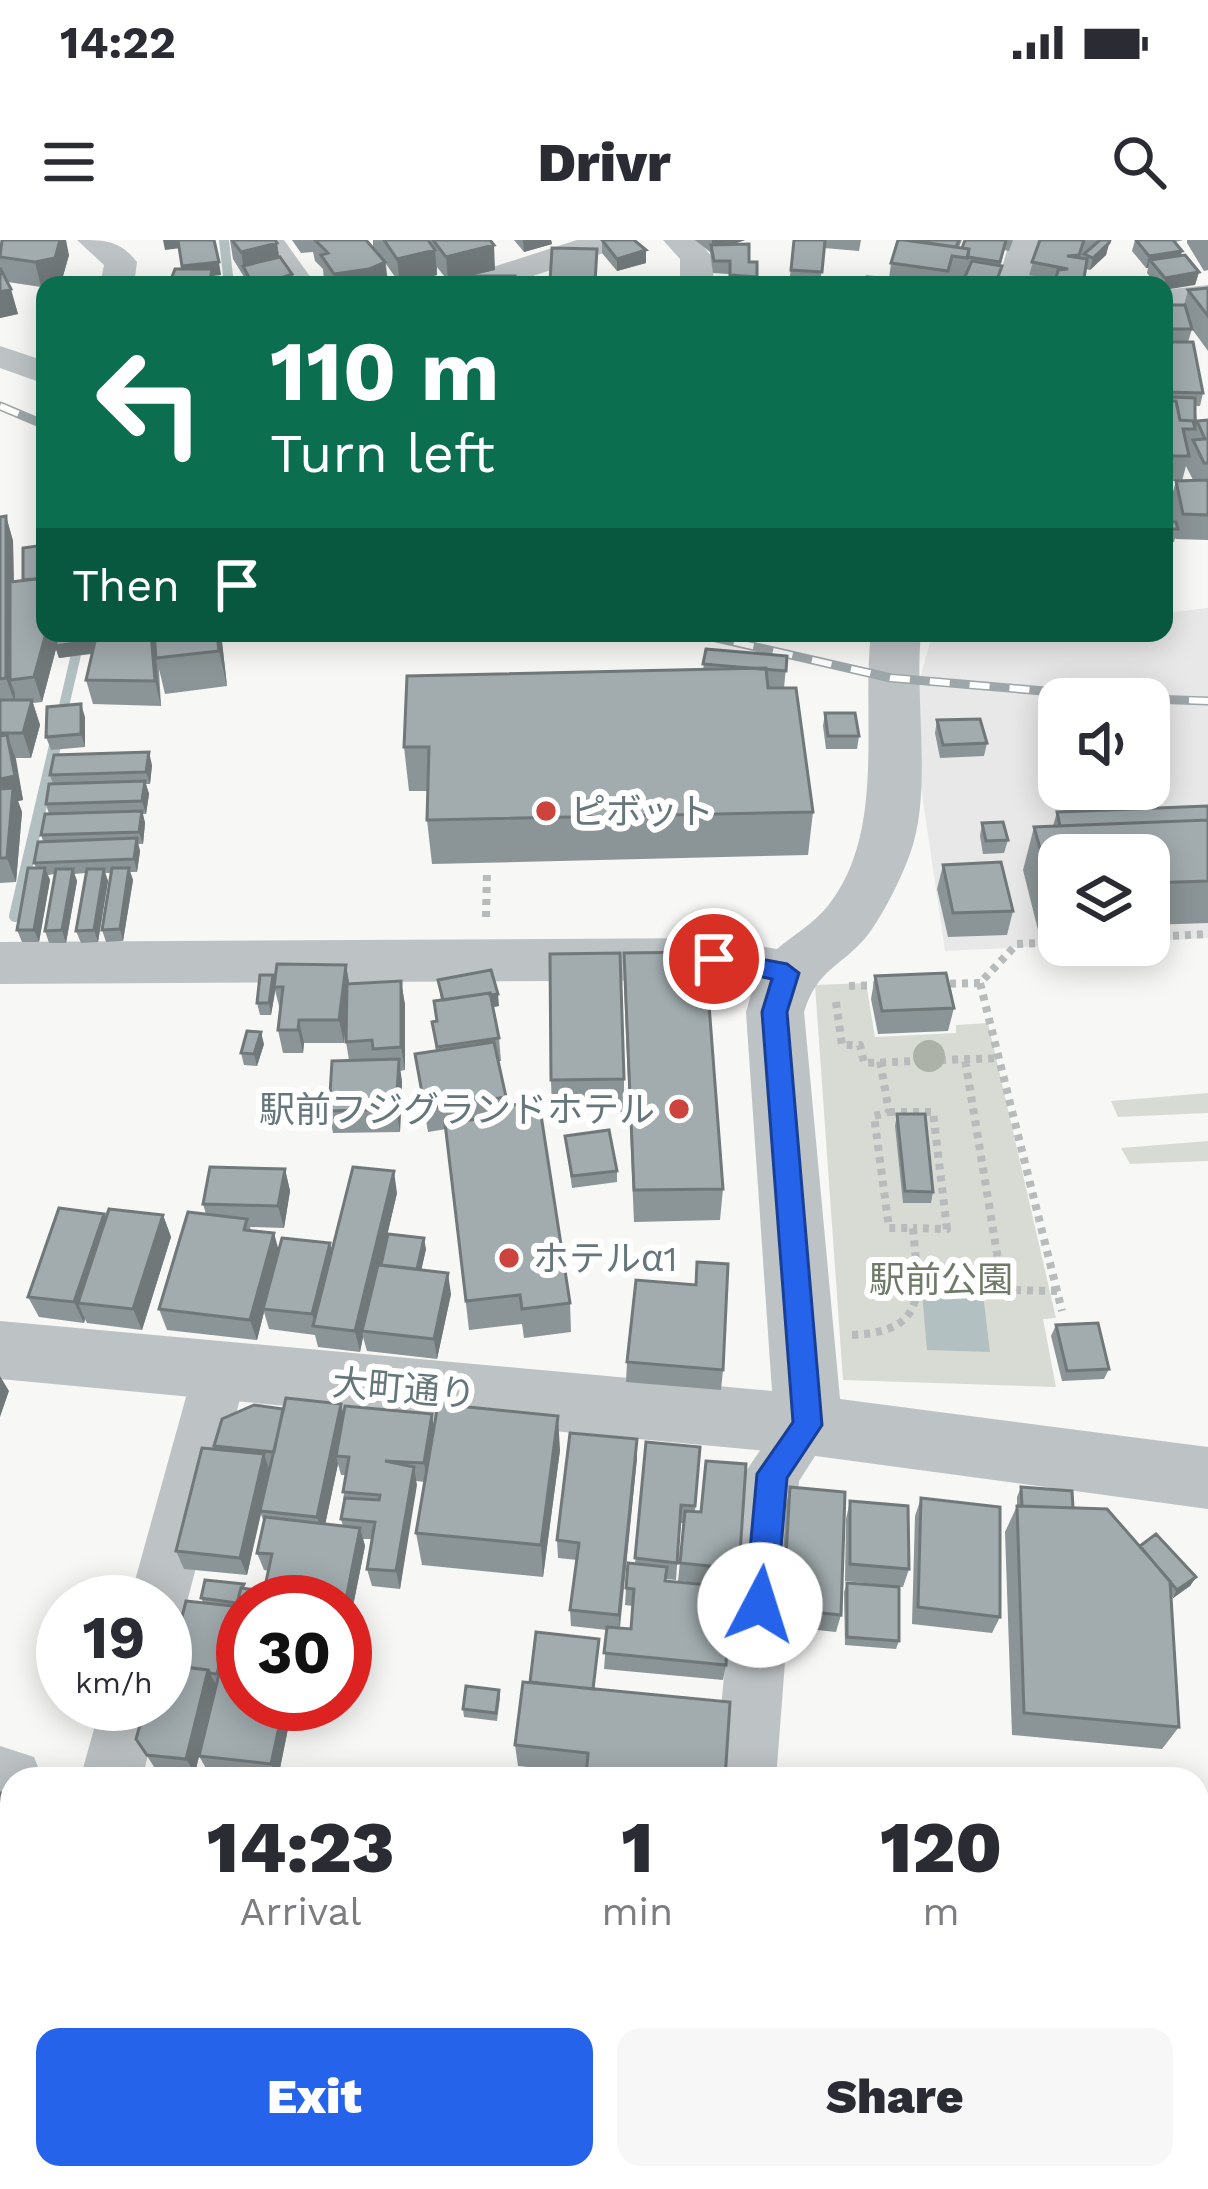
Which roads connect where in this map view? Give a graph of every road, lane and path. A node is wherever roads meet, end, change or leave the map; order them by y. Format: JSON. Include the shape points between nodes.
{"nodes":[{"id":1,"x":94,"y":240,"type":"edge"},
{"id":2,"x":268,"y":240,"type":"edge"},
{"id":3,"x":610,"y":240,"type":"edge"},
{"id":4,"x":679,"y":240,"type":"edge"},
{"id":5,"x":1026,"y":240,"type":"edge"},
{"id":6,"x":119,"y":276,"type":"edge"},
{"id":7,"x":293,"y":276,"type":"edge"},
{"id":8,"x":499,"y":276,"type":"edge"},
{"id":9,"x":697,"y":276,"type":"edge"},
{"id":10,"x":1016,"y":276,"type":"edge"},
{"id":11,"x":1208,"y":297,"type":"edge"},
{"id":12,"x":1173,"y":302,"type":"edge"},
{"id":13,"x":0,"y":356,"type":"edge"},
{"id":14,"x":36,"y":370,"type":"edge"},
{"id":15,"x":895,"y":642,"type":"edge"},
{"id":16,"x":487,"y":871,"type":"dead end"},
{"id":17,"x":486,"y":920,"type":"dead end"},
{"id":18,"x":1208,"y":934,"type":"edge"},
{"id":19,"x":1170,"y":936,"type":"edge"},
{"id":20,"x":1038,"y":943,"type":"edge"},
{"id":21,"x":0,"y":962,"type":"edge"},
{"id":22,"x":811,"y":980,"type":"junction"},
{"id":23,"x":980,"y":983,"type":"junction"},
{"id":24,"x":897,"y":985,"type":"edge"},
{"id":25,"x":918,"y":985,"type":"edge"},
{"id":26,"x":965,"y":1059,"type":"dead end"},
{"id":27,"x":880,"y":1061,"type":"dead end"},
{"id":28,"x":889,"y":1112,"type":"junction"},
{"id":29,"x":914,"y":1228,"type":"junction"},
{"id":30,"x":917,"y":1288,"type":"junction"},
{"id":31,"x":1004,"y":1291,"type":"junction"},
{"id":32,"x":1058,"y":1291,"type":"junction"},
{"id":33,"x":1062,"y":1311,"type":"dead end"},
{"id":34,"x":801,"y":1334,"type":"junction"},
{"id":35,"x":0,"y":1350,"type":"edge"},
{"id":36,"x":220,"y":1372,"type":"junction"},
{"id":37,"x":808,"y":1425,"type":"junction"},
{"id":38,"x":1208,"y":1478,"type":"edge"},
{"id":39,"x":165,"y":1575,"type":"edge"},
{"id":40,"x":124,"y":1731,"type":"edge"},
{"id":41,"x":115,"y":1767,"type":"edge"},
{"id":42,"x":746,"y":1767,"type":"edge"}],
"edges":[{"from":1,"to":6,"type":"street","via":[[121,262]]},
{"from":2,"to":7,"type":"street"},
{"from":3,"to":8,"type":"street"},
{"from":4,"to":9,"type":"street","via":[[696,257]]},
{"from":5,"to":10,"type":"street"},
{"from":11,"to":12,"type":"street"},
{"from":13,"to":14,"type":"street"},
{"from":15,"to":22,"type":"street","via":[[884,852]]},
{"from":16,"to":17,"type":"path"},
{"from":18,"to":19,"type":"path"},
{"from":20,"to":23,"type":"path","via":[[1017,944]]},
{"from":21,"to":22,"type":"street","via":[[714,959]]},
{"from":22,"to":24,"type":"path"},
{"from":22,"to":34,"type":"street","via":[[775,1012]]},
{"from":23,"to":25,"type":"path"},
{"from":23,"to":32,"type":"path"},
{"from":26,"to":31,"type":"path"},
{"from":27,"to":28,"type":"path"},
{"from":28,"to":29,"type":"path","via":[[874,1116],[889,1228]]},
{"from":28,"to":29,"type":"path","via":[[933,1112],[946,1229]]},
{"from":29,"to":30,"type":"path"},
{"from":30,"to":31,"type":"path"},
{"from":30,"to":34,"type":"path","via":[[919,1305],[903,1329]]},
{"from":31,"to":32,"type":"path"},
{"from":32,"to":33,"type":"path"},
{"from":34,"to":37,"type":"street"},
{"from":35,"to":36,"type":"street","name":"大町通り"},
{"from":36,"to":37,"type":"street","name":"大町通り"},
{"from":36,"to":39,"type":"street"},
{"from":37,"to":38,"type":"street","name":"大町通り"},
{"from":37,"to":42,"type":"street","via":[[772,1474]]},
{"from":40,"to":41,"type":"street"}]}
